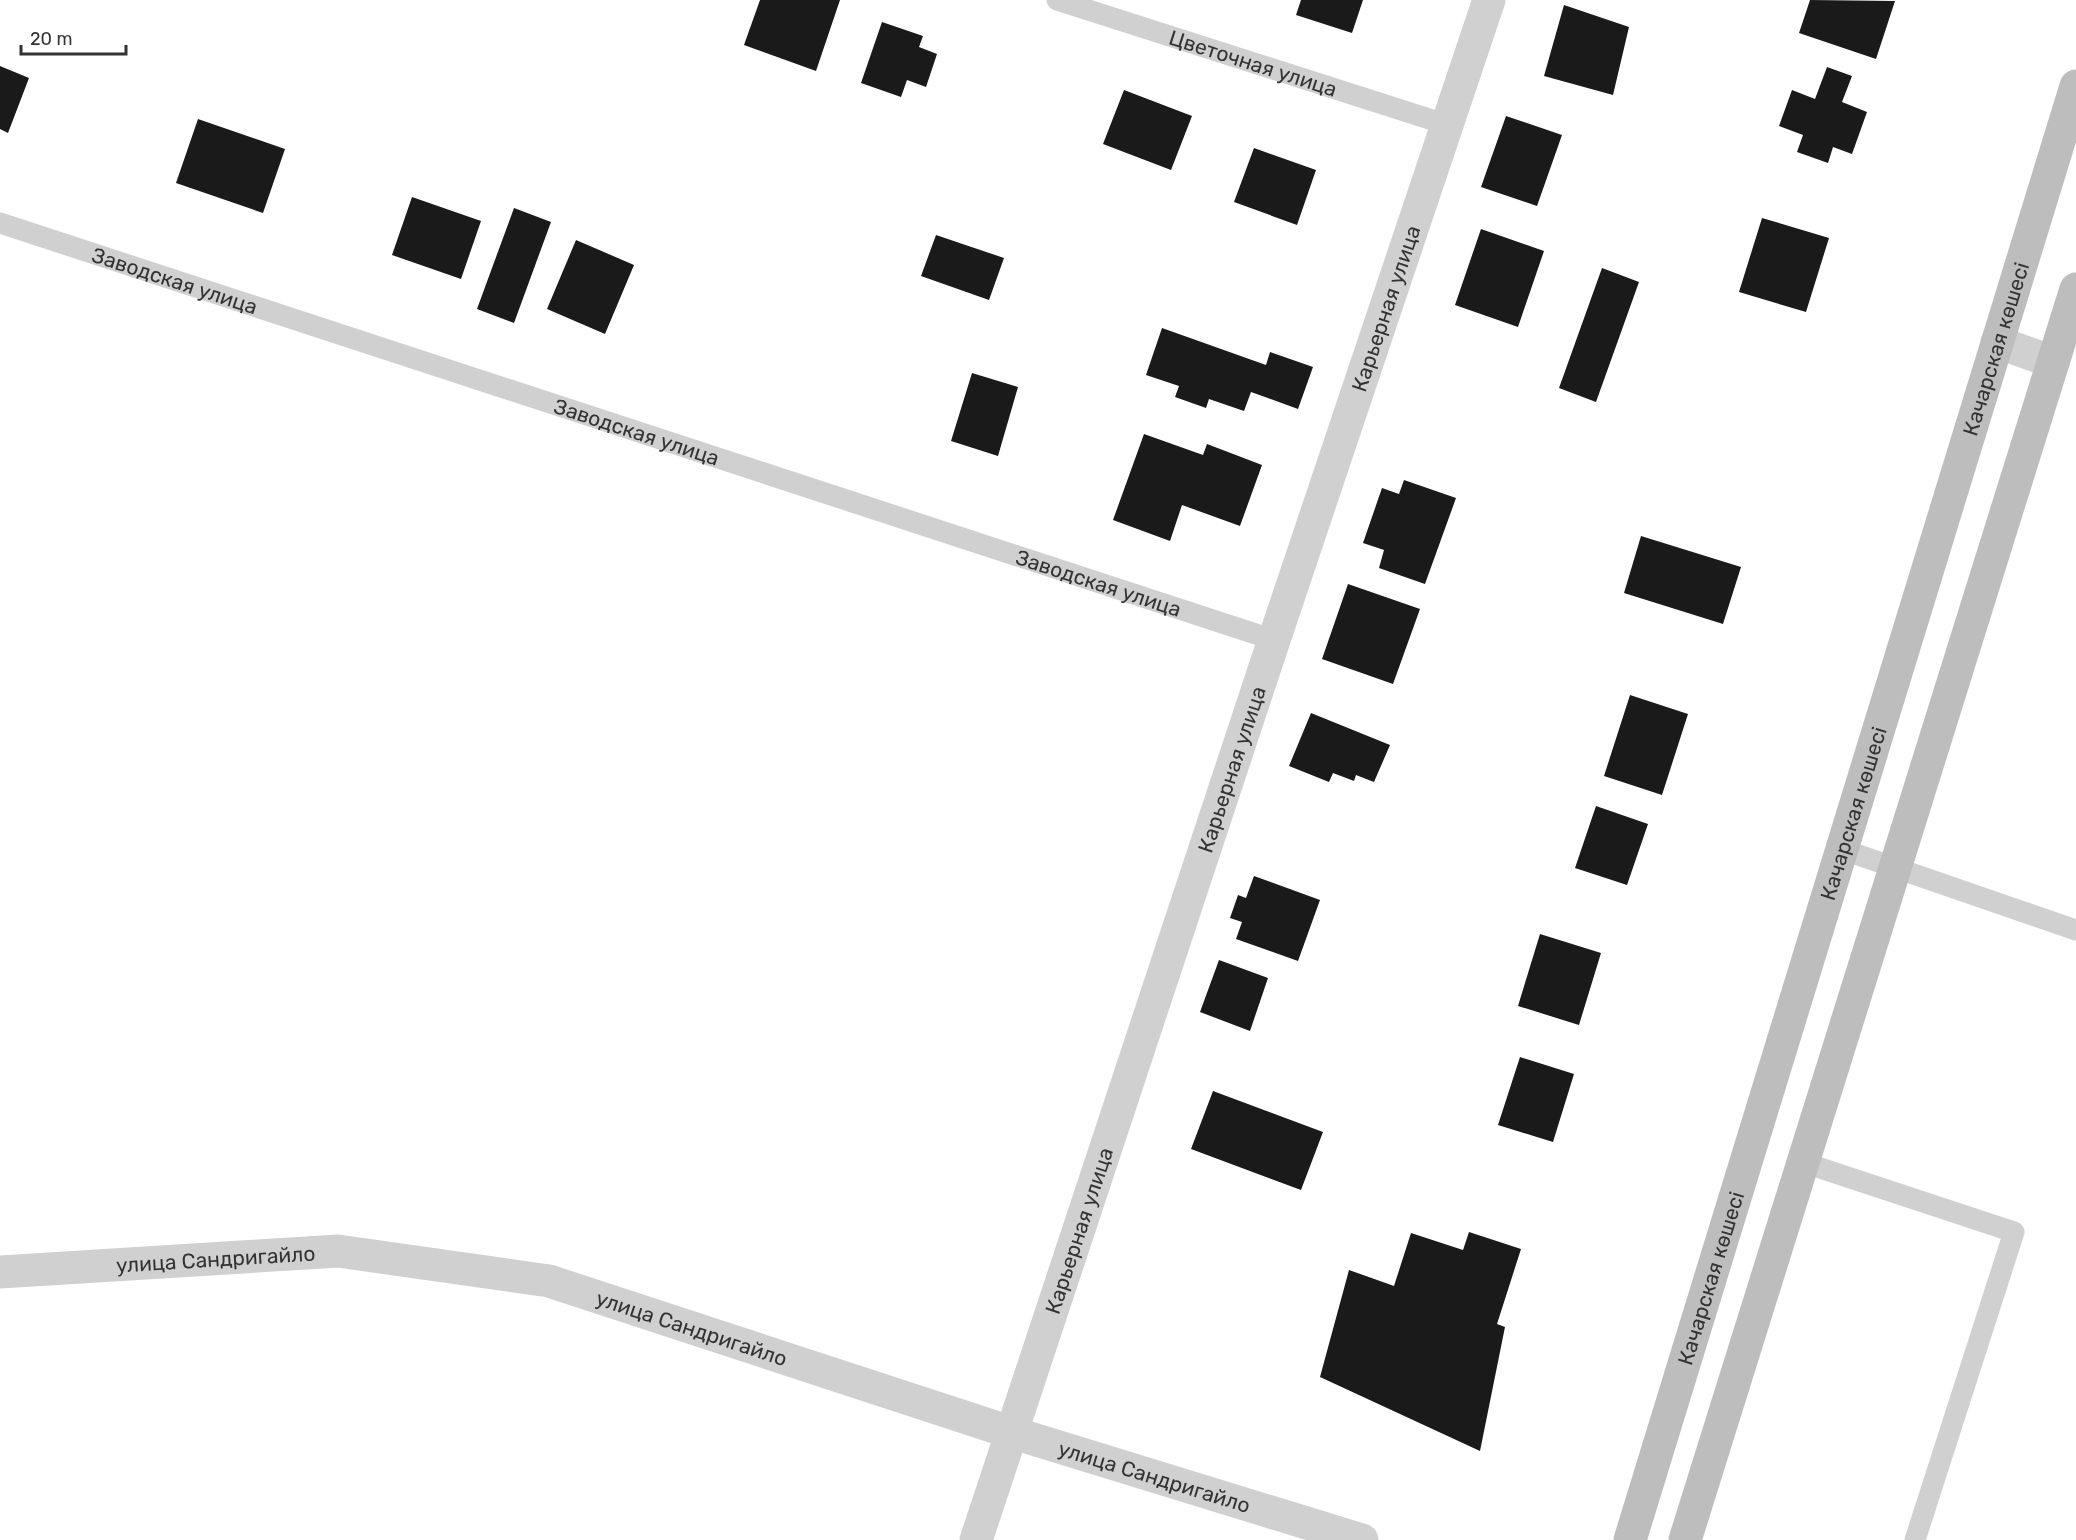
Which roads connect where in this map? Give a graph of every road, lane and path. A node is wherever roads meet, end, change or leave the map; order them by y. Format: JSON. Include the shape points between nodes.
{"nodes":[{"id":1,"x":1057,"y":0,"type":"edge"},
{"id":2,"x":1489,"y":0,"type":"edge"},
{"id":3,"x":2076,"y":86,"type":"edge"},
{"id":4,"x":1448,"y":124,"type":"junction"},
{"id":5,"x":0,"y":223,"type":"edge"},
{"id":6,"x":2076,"y":290,"type":"edge"},
{"id":7,"x":1997,"y":342,"type":"junction"},
{"id":8,"x":2053,"y":362,"type":"junction"},
{"id":9,"x":1274,"y":640,"type":"junction"},
{"id":10,"x":1841,"y":849,"type":"junction"},
{"id":11,"x":1894,"y":868,"type":"junction"},
{"id":12,"x":2076,"y":930,"type":"edge"},
{"id":13,"x":1802,"y":1162,"type":"junction"},
{"id":14,"x":0,"y":1272,"type":"edge"},
{"id":15,"x":1010,"y":1432,"type":"junction"},
{"id":16,"x":976,"y":1540,"type":"edge"},
{"id":17,"x":1362,"y":1540,"type":"edge"},
{"id":18,"x":1630,"y":1540,"type":"edge"},
{"id":19,"x":1685,"y":1540,"type":"edge"},
{"id":20,"x":1915,"y":1540,"type":"edge"}],
"edges":[{"from":1,"to":4,"type":"lane","name":"Цветочная улица"},
{"from":2,"to":4,"type":"street","name":"Карьерная улица"},
{"from":3,"to":7,"type":"main road","name":"Качарская көшесі"},
{"from":4,"to":9,"type":"street","name":"Карьерная улица"},
{"from":5,"to":9,"type":"lane","name":"Заводская улица"},
{"from":6,"to":8,"type":"main road"},
{"from":7,"to":8,"type":"street"},
{"from":7,"to":10,"type":"main road","name":"Качарская көшесі"},
{"from":8,"to":11,"type":"main road"},
{"from":9,"to":15,"type":"street","name":"Карьерная улица"},
{"from":10,"to":11,"type":"lane"},
{"from":10,"to":18,"type":"main road","name":"Качарская көшесі"},
{"from":11,"to":12,"type":"lane"},
{"from":11,"to":13,"type":"main road"},
{"from":13,"to":19,"type":"main road"},
{"from":13,"to":20,"type":"lane","via":[[2014,1232]]},
{"from":14,"to":15,"type":"street","name":"улица Сандригайло","via":[[338,1251],[549,1281]]},
{"from":15,"to":16,"type":"street","name":"Карьерная улица"},
{"from":15,"to":17,"type":"street","name":"улица Сандригайло"}]}
